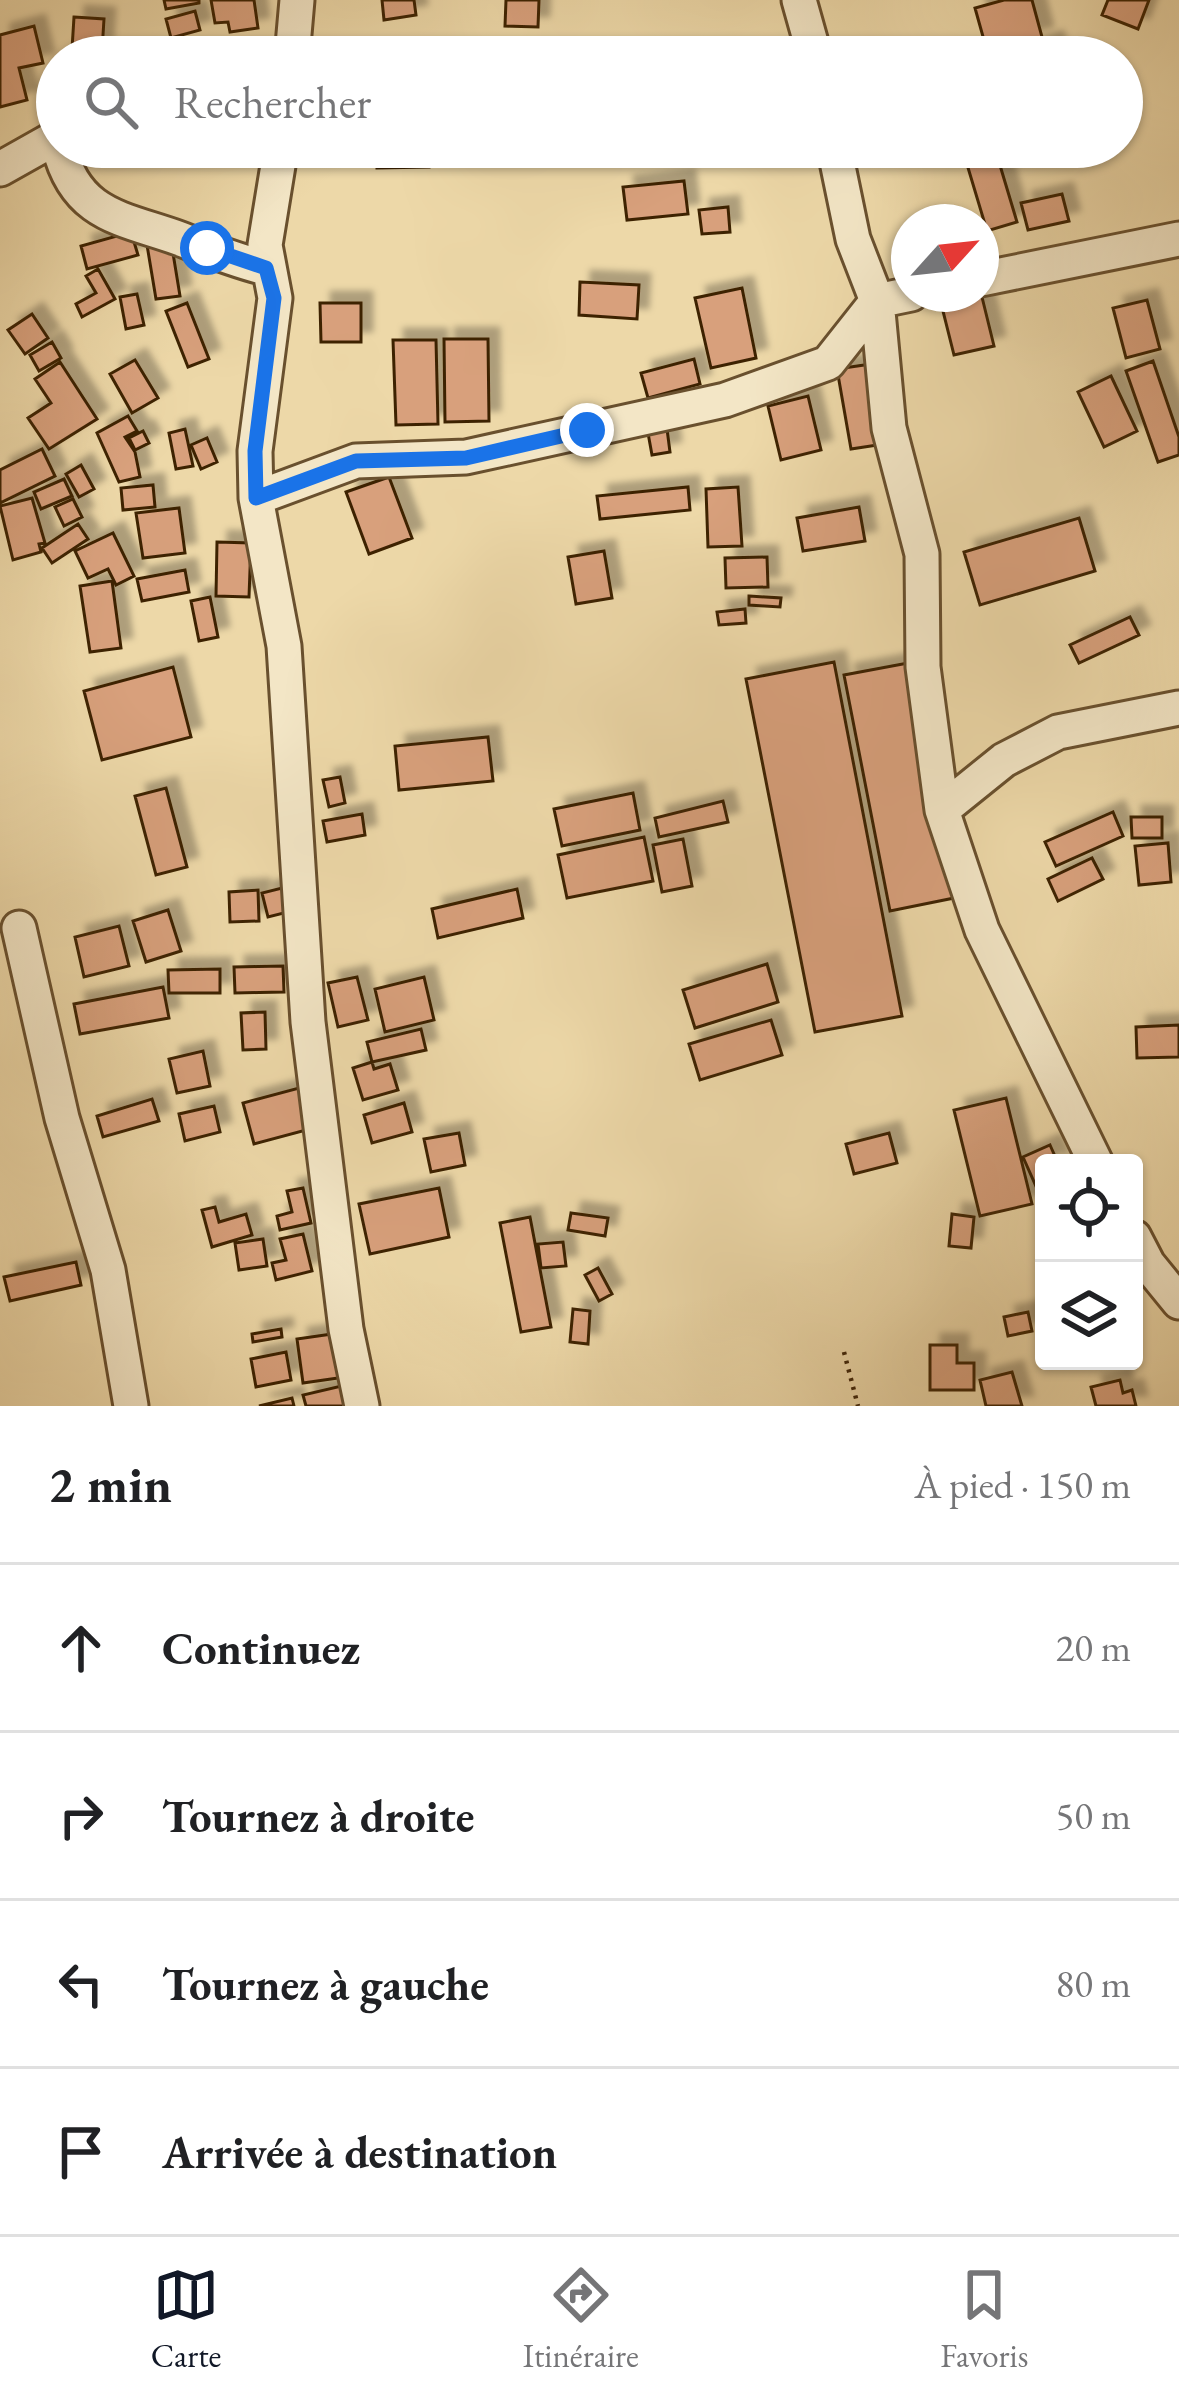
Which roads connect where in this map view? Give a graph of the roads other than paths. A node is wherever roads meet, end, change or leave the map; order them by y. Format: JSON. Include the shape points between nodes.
{"nodes":[{"id":1,"x":297,"y":0,"type":"edge"},
{"id":2,"x":799,"y":0,"type":"edge"},
{"id":3,"x":294,"y":36,"type":"edge"},
{"id":4,"x":809,"y":36,"type":"edge"},
{"id":5,"x":36,"y":147,"type":"edge"},
{"id":6,"x":1,"y":164,"type":"edge"},
{"id":7,"x":66,"y":168,"type":"edge"},
{"id":8,"x":278,"y":168,"type":"edge"},
{"id":9,"x":838,"y":168,"type":"edge"},
{"id":10,"x":1179,"y":239,"type":"edge"},
{"id":11,"x":266,"y":268,"type":"junction"},
{"id":12,"x":999,"y":275,"type":"edge"},
{"id":13,"x":891,"y":298,"type":"edge"},
{"id":14,"x":877,"y":301,"type":"junction"},
{"id":15,"x":256,"y":498,"type":"junction"},
{"id":16,"x":1179,"y":708,"type":"edge"},
{"id":17,"x":942,"y":810,"type":"junction"},
{"id":18,"x":19,"y":928,"type":"dead end"},
{"id":19,"x":1092,"y":1154,"type":"edge"},
{"id":20,"x":1143,"y":1254,"type":"edge"},
{"id":21,"x":1179,"y":1303,"type":"edge"},
{"id":22,"x":130,"y":1406,"type":"edge"},
{"id":23,"x":362,"y":1406,"type":"edge"}],
"edges":[{"from":1,"to":3,"type":"street"},
{"from":2,"to":4,"type":"street"},
{"from":5,"to":6,"type":"street"},
{"from":7,"to":11,"type":"street","via":[[99,210],[125,224]]},
{"from":8,"to":11,"type":"street"},
{"from":9,"to":14,"type":"street"},
{"from":10,"to":12,"type":"street"},
{"from":11,"to":15,"type":"street","via":[[274,298]]},
{"from":13,"to":14,"type":"street"},
{"from":14,"to":15,"type":"street","via":[[828,363],[724,400],[466,458],[356,461]]},
{"from":14,"to":17,"type":"street","via":[[889,428],[922,554],[923,667]]},
{"from":15,"to":23,"type":"street","via":[[284,646],[308,1022]]},
{"from":16,"to":17,"type":"street","via":[[1042,740]]},
{"from":17,"to":19,"type":"street","via":[[982,930]]},
{"from":18,"to":22,"type":"street","via":[[107,1270]]},
{"from":20,"to":21,"type":"street"}]}
